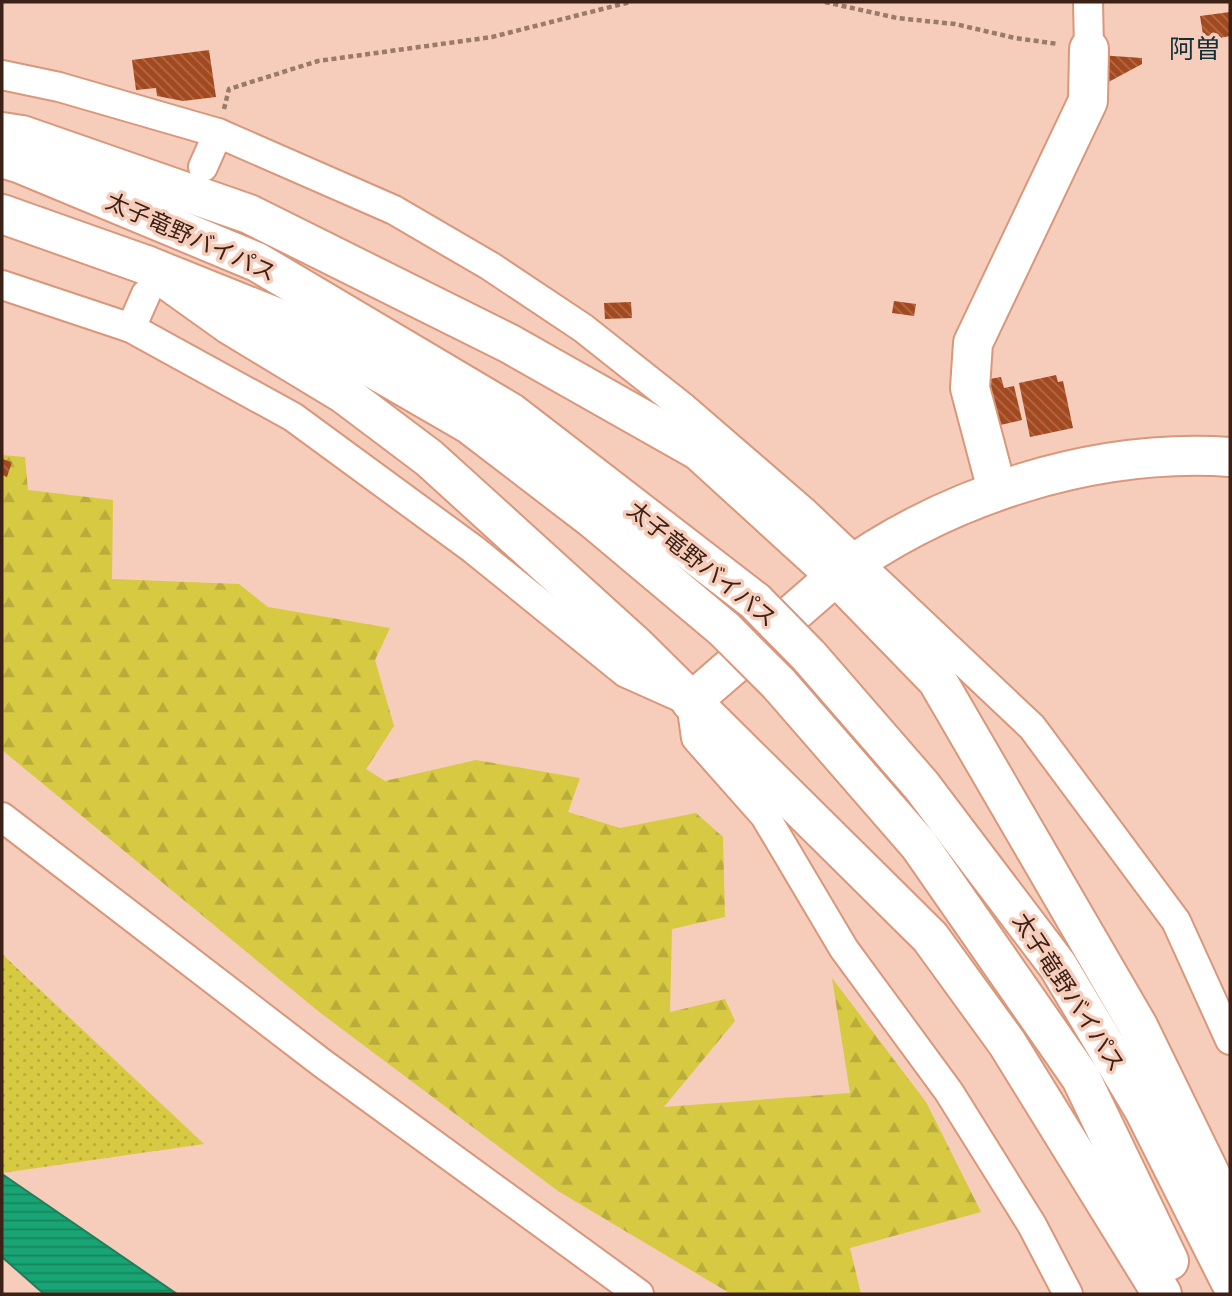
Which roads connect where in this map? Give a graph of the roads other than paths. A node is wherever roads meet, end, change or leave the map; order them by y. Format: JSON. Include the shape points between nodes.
{"nodes":[{"id":1,"x":1088,"y":2,"type":"edge"},
{"id":2,"x":1088,"y":49,"type":"joint"},
{"id":3,"x":2,"y":75,"type":"edge"},
{"id":4,"x":2,"y":132,"type":"edge"},
{"id":5,"x":218,"y":133,"type":"junction"},
{"id":6,"x":2,"y":158,"type":"edge"},
{"id":7,"x":203,"y":167,"type":"dead end"},
{"id":8,"x":2,"y":214,"type":"edge"},
{"id":9,"x":146,"y":279,"type":"junction"},
{"id":10,"x":2,"y":285,"type":"edge"},
{"id":11,"x":131,"y":328,"type":"junction"},
{"id":12,"x":1230,"y":457,"type":"edge"},
{"id":13,"x":997,"y":490,"type":"junction"},
{"id":14,"x":846,"y":569,"type":"junction"},
{"id":15,"x":691,"y":702,"type":"junction"},
{"id":16,"x":2,"y":817,"type":"edge"},
{"id":17,"x":1230,"y":1040,"type":"edge"},
{"id":18,"x":1230,"y":1225,"type":"edge"},
{"id":19,"x":1230,"y":1281,"type":"edge"},
{"id":20,"x":639,"y":1294,"type":"edge"},
{"id":21,"x":1068,"y":1294,"type":"edge"},
{"id":22,"x":1162,"y":1294,"type":"edge"},
{"id":23,"x":1185,"y":1294,"type":"edge"}],
"edges":[{"from":1,"to":2,"type":"street"},
{"from":2,"to":13,"type":"main road","via":[[1088,101],[973,343],[970,388]]},
{"from":3,"to":5,"type":"street"},
{"from":4,"to":14,"type":"main road","via":[[249,214],[510,344],[699,451]]},
{"from":5,"to":7,"type":"street"},
{"from":5,"to":14,"type":"street","via":[[394,210],[583,328],[802,510]]},
{"from":6,"to":19,"type":"main road","name":"太子竜野バイパス","bridge":true,"via":[[257,262],[510,412],[755,601],[920,785],[1058,967],[1144,1110]]},
{"from":8,"to":9,"type":"main road","name":"太子竜野バイパス"},
{"from":9,"to":11,"type":"street"},
{"from":9,"to":15,"type":"main road","via":[[344,394],[429,458],[635,645]]},
{"from":9,"to":23,"type":"main road","name":"太子竜野バイパス","bridge":true,"via":[[303,328],[468,424],[593,519],[724,629],[779,684],[919,845],[1081,1078]]},
{"from":10,"to":11,"type":"street"},
{"from":11,"to":15,"type":"street","via":[[293,417],[473,550],[626,673]]},
{"from":12,"to":13,"type":"main road","via":[[1106,463]]},
{"from":13,"to":14,"type":"main road","via":[[923,524]]},
{"from":14,"to":15,"type":"main road"},
{"from":14,"to":17,"type":"street","via":[[1032,727],[1176,921]]},
{"from":14,"to":18,"type":"main road","via":[[937,680],[1138,1026],[1218,1190]]},
{"from":15,"to":21,"type":"street","via":[[696,738],[765,816],[844,949],[949,1092],[1032,1225]]},
{"from":15,"to":22,"type":"main road","via":[[930,937],[1007,1043]]},
{"from":16,"to":20,"type":"street","via":[[322,1063]]}]}
